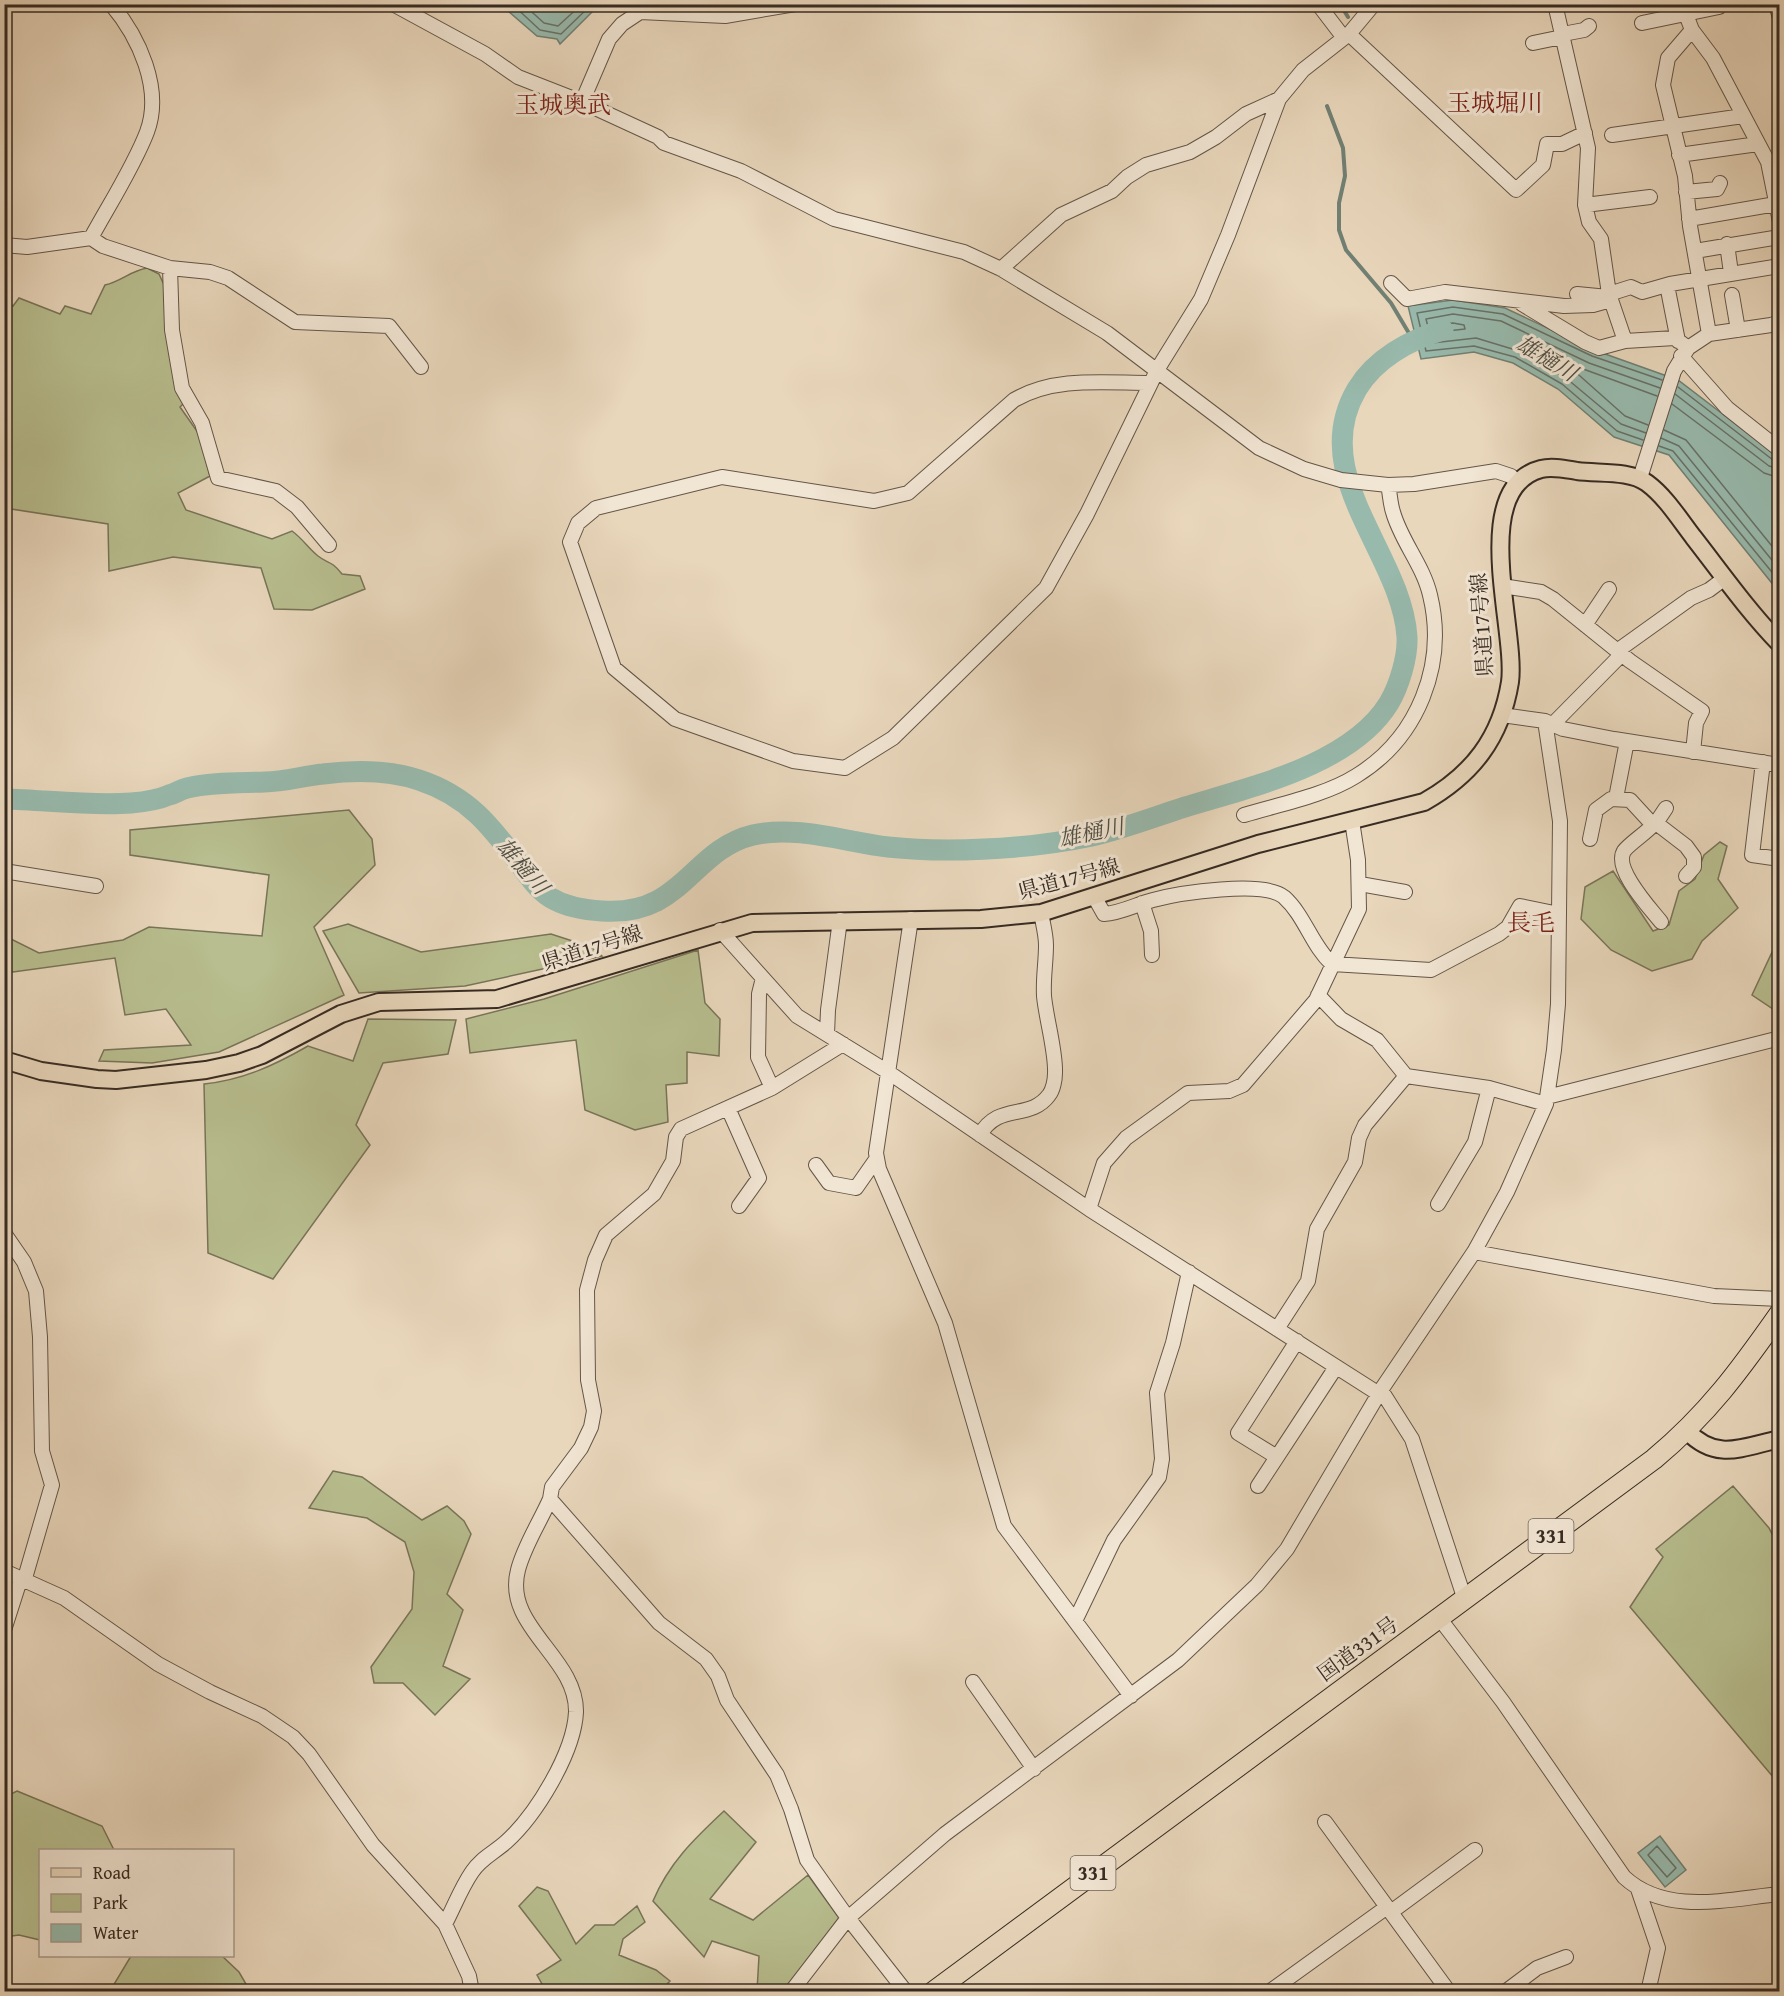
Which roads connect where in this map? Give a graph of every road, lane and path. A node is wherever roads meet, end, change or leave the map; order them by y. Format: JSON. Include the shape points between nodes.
{"nodes":[{"id":1,"x":111,"y":4,"type":"edge"},
{"id":2,"x":393,"y":4,"type":"edge"},
{"id":3,"x":795,"y":4,"type":"edge"},
{"id":4,"x":1318,"y":4,"type":"edge"},
{"id":5,"x":1374,"y":4,"type":"edge"},
{"id":6,"x":1555,"y":4,"type":"edge"},
{"id":7,"x":1776,"y":4,"type":"edge"},
{"id":8,"x":1719,"y":7,"type":"dead end"},
{"id":9,"x":671,"y":8,"type":"edge"},
{"id":10,"x":1683,"y":9,"type":"edge"},
{"id":11,"x":1779,"y":18,"type":"edge"},
{"id":12,"x":1642,"y":24,"type":"dead end"},
{"id":13,"x":1589,"y":26,"type":"dead end"},
{"id":14,"x":1692,"y":30,"type":"junction"},
{"id":15,"x":1563,"y":35,"type":"junction"},
{"id":16,"x":1346,"y":36,"type":"junction"},
{"id":17,"x":1533,"y":43,"type":"dead end"},
{"id":18,"x":1280,"y":99,"type":"junction"},
{"id":19,"x":582,"y":102,"type":"junction"},
{"id":20,"x":1743,"y":116,"type":"junction"},
{"id":21,"x":1671,"y":126,"type":"junction"},
{"id":22,"x":1585,"y":133,"type":"junction"},
{"id":23,"x":1612,"y":135,"type":"dead end"},
{"id":24,"x":1758,"y":144,"type":"junction"},
{"id":25,"x":1679,"y":155,"type":"junction"},
{"id":26,"x":1775,"y":175,"type":"edge"},
{"id":27,"x":1720,"y":183,"type":"dead end"},
{"id":28,"x":1686,"y":192,"type":"junction"},
{"id":29,"x":1650,"y":197,"type":"dead end"},
{"id":30,"x":1585,"y":204,"type":"junction"},
{"id":31,"x":1776,"y":204,"type":"junction"},
{"id":32,"x":1689,"y":219,"type":"junction"},
{"id":33,"x":1779,"y":222,"type":"edge"},
{"id":34,"x":1779,"y":237,"type":"edge"},
{"id":35,"x":91,"y":238,"type":"junction"},
{"id":36,"x":1727,"y":244,"type":"junction"},
{"id":37,"x":4,"y":245,"type":"edge"},
{"id":38,"x":1695,"y":251,"type":"junction"},
{"id":39,"x":1779,"y":266,"type":"edge"},
{"id":40,"x":170,"y":268,"type":"junction"},
{"id":41,"x":1001,"y":269,"type":"junction"},
{"id":42,"x":1731,"y":273,"type":"junction"},
{"id":43,"x":1698,"y":279,"type":"junction"},
{"id":44,"x":1391,"y":283,"type":"dead end"},
{"id":45,"x":1667,"y":285,"type":"junction"},
{"id":46,"x":1577,"y":294,"type":"dead end"},
{"id":47,"x":1732,"y":295,"type":"dead end"},
{"id":48,"x":1610,"y":297,"type":"junction"},
{"id":49,"x":1520,"y":303,"type":"junction"},
{"id":50,"x":1779,"y":322,"type":"edge"},
{"id":51,"x":1737,"y":330,"type":"junction"},
{"id":52,"x":1709,"y":334,"type":"junction"},
{"id":53,"x":1624,"y":341,"type":"junction"},
{"id":54,"x":1682,"y":348,"type":"junction"},
{"id":55,"x":421,"y":367,"type":"dead end"},
{"id":56,"x":1154,"y":377,"type":"junction"},
{"id":57,"x":1779,"y":450,"type":"edge"},
{"id":58,"x":1640,"y":478,"type":"junction"},
{"id":59,"x":1517,"y":483,"type":"junction"},
{"id":60,"x":1388,"y":484,"type":"junction"},
{"id":61,"x":329,"y":545,"type":"dead end"},
{"id":62,"x":1725,"y":578,"type":"junction"},
{"id":63,"x":1502,"y":586,"type":"junction"},
{"id":64,"x":1609,"y":589,"type":"dead end"},
{"id":65,"x":1584,"y":625,"type":"junction"},
{"id":66,"x":1779,"y":644,"type":"edge"},
{"id":67,"x":1619,"y":653,"type":"junction"},
{"id":68,"x":1502,"y":716,"type":"junction"},
{"id":69,"x":1549,"y":723,"type":"junction"},
{"id":70,"x":1627,"y":741,"type":"junction"},
{"id":71,"x":1693,"y":752,"type":"junction"},
{"id":72,"x":1763,"y":762,"type":"junction"},
{"id":73,"x":1779,"y":765,"type":"edge"},
{"id":74,"x":1616,"y":798,"type":"junction"},
{"id":75,"x":1666,"y":808,"type":"dead end"},
{"id":76,"x":1244,"y":815,"type":"dead end"},
{"id":77,"x":1352,"y":821,"type":"junction"},
{"id":78,"x":1654,"y":824,"type":"junction"},
{"id":79,"x":1590,"y":839,"type":"dead end"},
{"id":80,"x":1779,"y":859,"type":"edge"},
{"id":81,"x":4,"y":871,"type":"edge"},
{"id":82,"x":1686,"y":876,"type":"dead end"},
{"id":83,"x":1360,"y":884,"type":"junction"},
{"id":84,"x":96,"y":886,"type":"dead end"},
{"id":85,"x":1405,"y":892,"type":"dead end"},
{"id":86,"x":1095,"y":898,"type":"junction"},
{"id":87,"x":1142,"y":903,"type":"junction"},
{"id":88,"x":1041,"y":913,"type":"junction"},
{"id":89,"x":1559,"y":914,"type":"junction"},
{"id":90,"x":911,"y":919,"type":"junction"},
{"id":91,"x":840,"y":920,"type":"junction"},
{"id":92,"x":1661,"y":922,"type":"dead end"},
{"id":93,"x":720,"y":930,"type":"junction"},
{"id":94,"x":1152,"y":955,"type":"dead end"},
{"id":95,"x":1332,"y":964,"type":"junction"},
{"id":96,"x":763,"y":978,"type":"junction"},
{"id":97,"x":1318,"y":995,"type":"junction"},
{"id":98,"x":827,"y":1035,"type":"junction"},
{"id":99,"x":1779,"y":1038,"type":"edge"},
{"id":100,"x":843,"y":1044,"type":"junction"},
{"id":101,"x":4,"y":1060,"type":"edge"},
{"id":102,"x":888,"y":1072,"type":"junction"},
{"id":103,"x":1406,"y":1076,"type":"junction"},
{"id":104,"x":772,"y":1088,"type":"junction"},
{"id":105,"x":1489,"y":1088,"type":"junction"},
{"id":106,"x":1546,"y":1100,"type":"junction"},
{"id":107,"x":728,"y":1108,"type":"junction"},
{"id":108,"x":980,"y":1135,"type":"junction"},
{"id":109,"x":877,"y":1158,"type":"junction"},
{"id":110,"x":816,"y":1165,"type":"dead end"},
{"id":111,"x":1438,"y":1204,"type":"dead end"},
{"id":112,"x":740,"y":1206,"type":"dead end"},
{"id":113,"x":1089,"y":1209,"type":"junction"},
{"id":114,"x":4,"y":1233,"type":"edge"},
{"id":115,"x":1474,"y":1252,"type":"junction"},
{"id":116,"x":1189,"y":1272,"type":"junction"},
{"id":117,"x":1779,"y":1299,"type":"edge"},
{"id":118,"x":1779,"y":1313,"type":"edge"},
{"id":119,"x":1277,"y":1329,"type":"junction"},
{"id":120,"x":1297,"y":1341,"type":"junction"},
{"id":121,"x":1336,"y":1366,"type":"junction"},
{"id":122,"x":1380,"y":1392,"type":"junction"},
{"id":123,"x":1687,"y":1431,"type":"junction"},
{"id":124,"x":1779,"y":1439,"type":"edge"},
{"id":125,"x":1277,"y":1457,"type":"junction"},
{"id":126,"x":1258,"y":1486,"type":"dead end"},
{"id":127,"x":550,"y":1499,"type":"junction"},
{"id":128,"x":4,"y":1571,"type":"edge"},
{"id":129,"x":23,"y":1578,"type":"junction"},
{"id":130,"x":1465,"y":1600,"type":"junction"},
{"id":131,"x":1440,"y":1619,"type":"junction"},
{"id":132,"x":1075,"y":1621,"type":"junction"},
{"id":133,"x":4,"y":1630,"type":"edge"},
{"id":134,"x":973,"y":1682,"type":"dead end"},
{"id":135,"x":1131,"y":1696,"type":"junction"},
{"id":136,"x":1034,"y":1769,"type":"junction"},
{"id":137,"x":1325,"y":1822,"type":"dead end"},
{"id":138,"x":1475,"y":1850,"type":"dead end"},
{"id":139,"x":1638,"y":1889,"type":"junction"},
{"id":140,"x":1779,"y":1894,"type":"edge"},
{"id":141,"x":1389,"y":1909,"type":"junction"},
{"id":142,"x":848,"y":1918,"type":"junction"},
{"id":143,"x":445,"y":1924,"type":"junction"},
{"id":144,"x":1566,"y":1957,"type":"dead end"},
{"id":145,"x":472,"y":1992,"type":"edge"},
{"id":146,"x":791,"y":1992,"type":"edge"},
{"id":147,"x":906,"y":1992,"type":"edge"},
{"id":148,"x":933,"y":1992,"type":"edge"},
{"id":149,"x":1269,"y":1992,"type":"edge"},
{"id":150,"x":1449,"y":1992,"type":"edge"},
{"id":151,"x":1505,"y":1992,"type":"edge"},
{"id":152,"x":1648,"y":1992,"type":"edge"}],
"edges":[{"from":1,"to":35,"type":"street","via":[[143,56],[153,98],[147,131]]},
{"from":2,"to":19,"type":"street","via":[[485,54],[518,77]]},
{"from":3,"to":9,"type":"street","via":[[725,16]]},
{"from":4,"to":16,"type":"street"},
{"from":5,"to":16,"type":"street"},
{"from":6,"to":15,"type":"street"},
{"from":7,"to":11,"type":"street"},
{"from":8,"to":10,"type":"street"},
{"from":9,"to":19,"type":"street","via":[[640,12],[622,24],[609,39]]},
{"from":10,"to":12,"type":"street"},
{"from":10,"to":14,"type":"street"},
{"from":13,"to":15,"type":"street"},
{"from":14,"to":20,"type":"street","via":[[1713,58]]},
{"from":14,"to":21,"type":"street","via":[[1668,58],[1663,85]]},
{"from":15,"to":17,"type":"street"},
{"from":15,"to":22,"type":"street"},
{"from":16,"to":18,"type":"street","via":[[1303,70]]},
{"from":16,"to":22,"type":"street","via":[[1516,190],[1543,165],[1547,144],[1562,144]]},
{"from":18,"to":41,"type":"street","via":[[1246,114],[1190,152],[1146,165],[1112,191],[1061,216]]},
{"from":18,"to":56,"type":"street","via":[[1201,299]]},
{"from":19,"to":41,"type":"street","via":[[664,143],[741,171],[834,219],[964,252]]},
{"from":20,"to":21,"type":"street"},
{"from":20,"to":24,"type":"street"},
{"from":21,"to":23,"type":"street"},
{"from":21,"to":25,"type":"street"},
{"from":22,"to":30,"type":"street"},
{"from":24,"to":25,"type":"street"},
{"from":24,"to":26,"type":"street"},
{"from":25,"to":28,"type":"street"},
{"from":26,"to":31,"type":"street"},
{"from":27,"to":28,"type":"street","via":[[1718,189]]},
{"from":28,"to":32,"type":"street"},
{"from":29,"to":30,"type":"street"},
{"from":30,"to":48,"type":"street","via":[[1601,239]]},
{"from":31,"to":32,"type":"street"},
{"from":31,"to":33,"type":"street"},
{"from":32,"to":38,"type":"street"},
{"from":34,"to":36,"type":"street"},
{"from":35,"to":37,"type":"street","via":[[27,247]]},
{"from":35,"to":40,"type":"street","via":[[103,246]]},
{"from":36,"to":38,"type":"street"},
{"from":36,"to":42,"type":"street"},
{"from":38,"to":43,"type":"street"},
{"from":39,"to":42,"type":"street"},
{"from":40,"to":55,"type":"street","via":[[228,278],[296,322],[389,326]]},
{"from":40,"to":61,"type":"street","via":[[172,330],[182,388],[202,423],[218,478],[276,492],[297,507]]},
{"from":41,"to":56,"type":"street","via":[[1107,333]]},
{"from":42,"to":43,"type":"street"},
{"from":43,"to":45,"type":"street"},
{"from":43,"to":52,"type":"street"},
{"from":44,"to":49,"type":"street","via":[[1407,299],[1456,293],[1496,296]]},
{"from":45,"to":48,"type":"street","via":[[1641,292],[1631,287]]},
{"from":45,"to":54,"type":"street"},
{"from":46,"to":48,"type":"street"},
{"from":47,"to":51,"type":"street"},
{"from":48,"to":49,"type":"street","via":[[1593,306]]},
{"from":48,"to":53,"type":"street"},
{"from":49,"to":53,"type":"street","via":[[1599,348]]},
{"from":50,"to":51,"type":"street"},
{"from":51,"to":52,"type":"street"},
{"from":52,"to":54,"type":"street"},
{"from":53,"to":54,"type":"street","via":[[1675,338]]},
{"from":54,"to":57,"type":"street","via":[[1727,408]]},
{"from":54,"to":58,"type":"street"},
{"from":56,"to":56,"type":"street","via":[[1046,588],[893,738],[845,768],[794,761],[675,719],[614,668],[570,542],[578,523],[596,508],[722,477],[874,501],[897,496],[908,493],[1028,392],[1045,385]]},
{"from":56,"to":60,"type":"street","via":[[1259,448],[1304,469],[1341,480]]},
{"from":58,"to":59,"type":"main road","via":[[1551,467],[1531,473]]},
{"from":58,"to":62,"type":"main road","via":[[1666,502]]},
{"from":59,"to":60,"type":"street","via":[[1511,476],[1496,471],[1414,484]]},
{"from":59,"to":63,"type":"main road","name":"県道17号線","via":[[1504,505]]},
{"from":60,"to":76,"type":"street","via":[[1393,512],[1429,592],[1434,617],[1434,653],[1421,704],[1399,739],[1356,776]]},
{"from":62,"to":66,"type":"main road"},
{"from":62,"to":67,"type":"street","via":[[1691,598]]},
{"from":63,"to":65,"type":"street","via":[[1541,592]]},
{"from":63,"to":68,"type":"main road","name":"県道17号線","via":[[1510,679]]},
{"from":64,"to":65,"type":"street"},
{"from":65,"to":67,"type":"street"},
{"from":67,"to":69,"type":"street"},
{"from":67,"to":71,"type":"street","via":[[1702,711],[1696,723]]},
{"from":68,"to":69,"type":"street"},
{"from":68,"to":77,"type":"main road","name":"県道17号線","via":[[1474,764],[1448,788],[1424,802]]},
{"from":69,"to":70,"type":"street"},
{"from":69,"to":89,"type":"street","via":[[1560,821]]},
{"from":70,"to":71,"type":"street"},
{"from":70,"to":74,"type":"street"},
{"from":71,"to":72,"type":"street"},
{"from":72,"to":73,"type":"street"},
{"from":72,"to":80,"type":"street","via":[[1752,855]]},
{"from":74,"to":78,"type":"street","via":[[1630,800]]},
{"from":74,"to":79,"type":"street","via":[[1596,810]]},
{"from":75,"to":78,"type":"street"},
{"from":77,"to":83,"type":"street"},
{"from":77,"to":86,"type":"main road","name":"県道17号線","via":[[1258,844]]},
{"from":78,"to":82,"type":"street","via":[[1686,846],[1694,857],[1694,867]]},
{"from":78,"to":92,"type":"street","via":[[1624,852],[1622,861],[1627,877]]},
{"from":81,"to":84,"type":"street"},
{"from":83,"to":85,"type":"street"},
{"from":83,"to":95,"type":"street","via":[[1359,909]]},
{"from":86,"to":87,"type":"street","via":[[1104,914]]},
{"from":86,"to":88,"type":"main road","name":"県道17号線"},
{"from":87,"to":94,"type":"street","via":[[1151,931]]},
{"from":87,"to":95,"type":"street","via":[[1247,887],[1272,891],[1302,917]]},
{"from":88,"to":90,"type":"main road","name":"県道17号線","via":[[981,919]]},
{"from":88,"to":108,"type":"street","via":[[1053,1085],[1049,1095],[1033,1108],[1000,1115]]},
{"from":89,"to":95,"type":"street","via":[[1520,906],[1499,934],[1431,970]]},
{"from":89,"to":106,"type":"street","via":[[1558,1004]]},
{"from":90,"to":91,"type":"main road","name":"県道17号線"},
{"from":90,"to":102,"type":"street"},
{"from":91,"to":93,"type":"main road","name":"県道17号線","via":[[774,920]]},
{"from":91,"to":98,"type":"street"},
{"from":93,"to":96,"type":"street"},
{"from":93,"to":101,"type":"main road","name":"県道17号線","via":[[497,999],[400,1000],[359,1007],[262,1055],[206,1070],[116,1080],[41,1071]]},
{"from":95,"to":97,"type":"street"},
{"from":96,"to":98,"type":"street","via":[[797,1016]]},
{"from":96,"to":104,"type":"street","via":[[758,1057]]},
{"from":97,"to":103,"type":"street","via":[[1341,1018],[1377,1040]]},
{"from":97,"to":113,"type":"street","via":[[1299,1023],[1244,1085],[1229,1091],[1188,1093],[1126,1138],[1104,1163]]},
{"from":98,"to":100,"type":"street"},
{"from":99,"to":106,"type":"street"},
{"from":100,"to":102,"type":"street"},
{"from":100,"to":104,"type":"street"},
{"from":102,"to":108,"type":"street"},
{"from":102,"to":109,"type":"street"},
{"from":103,"to":105,"type":"street"},
{"from":103,"to":119,"type":"street","via":[[1365,1125],[1355,1161],[1317,1229],[1308,1281]]},
{"from":104,"to":107,"type":"street"},
{"from":105,"to":106,"type":"street"},
{"from":105,"to":111,"type":"street","via":[[1475,1142]]},
{"from":106,"to":115,"type":"street","via":[[1507,1192]]},
{"from":107,"to":112,"type":"street","via":[[759,1178]]},
{"from":107,"to":127,"type":"street","via":[[681,1129],[673,1161],[654,1194],[606,1235],[587,1290],[588,1380],[594,1411],[591,1427],[552,1487]]},
{"from":108,"to":113,"type":"street"},
{"from":109,"to":110,"type":"street","via":[[856,1188],[829,1183]]},
{"from":109,"to":132,"type":"street","via":[[945,1323],[1004,1526]]},
{"from":113,"to":116,"type":"street"},
{"from":114,"to":129,"type":"street","via":[[24,1262],[36,1291],[42,1451],[52,1485]]},
{"from":115,"to":117,"type":"street","via":[[1714,1296]]},
{"from":115,"to":122,"type":"street"},
{"from":116,"to":119,"type":"street"},
{"from":116,"to":132,"type":"street","via":[[1173,1343],[1156,1393],[1162,1460],[1159,1477],[1114,1540]]},
{"from":118,"to":123,"type":"highway","name":"国道331号","number":"331","via":[[1721,1395]]},
{"from":119,"to":120,"type":"street"},
{"from":120,"to":121,"type":"street"},
{"from":120,"to":125,"type":"street","via":[[1238,1433]]},
{"from":121,"to":122,"type":"street"},
{"from":121,"to":125,"type":"street"},
{"from":122,"to":130,"type":"street","via":[[1412,1439]]},
{"from":122,"to":135,"type":"street","via":[[1287,1549],[1257,1585]]},
{"from":123,"to":124,"type":"main road","via":[[1700,1444],[1714,1450]]},
{"from":123,"to":130,"type":"highway","name":"国道331号","number":"331"},
{"from":125,"to":126,"type":"street"},
{"from":127,"to":142,"type":"street","via":[[659,1623],[706,1659],[727,1700],[777,1775],[807,1860]]},
{"from":127,"to":143,"type":"street","via":[[518,1570],[516,1597],[524,1618],[572,1688],[576,1712],[572,1735],[536,1810],[472,1870]]},
{"from":128,"to":129,"type":"street"},
{"from":129,"to":133,"type":"street"},
{"from":129,"to":143,"type":"street","via":[[84,1610],[158,1664],[262,1716],[293,1737],[373,1845]]},
{"from":130,"to":131,"type":"highway","name":"国道331号","number":"331"},
{"from":131,"to":139,"type":"street","via":[[1503,1702],[1624,1877]]},
{"from":131,"to":148,"type":"highway","name":"国道331号","number":"331"},
{"from":132,"to":135,"type":"street"},
{"from":134,"to":136,"type":"street"},
{"from":135,"to":136,"type":"street"},
{"from":136,"to":142,"type":"street","via":[[945,1834]]},
{"from":137,"to":141,"type":"street"},
{"from":138,"to":141,"type":"street"},
{"from":139,"to":140,"type":"street","via":[[1666,1901]]},
{"from":139,"to":152,"type":"street","via":[[1658,1948]]},
{"from":141,"to":149,"type":"street"},
{"from":141,"to":150,"type":"street"},
{"from":142,"to":146,"type":"street"},
{"from":142,"to":147,"type":"street"},
{"from":143,"to":145,"type":"street","via":[[469,1976]]},
{"from":144,"to":151,"type":"street","via":[[1537,1968]]}]}
